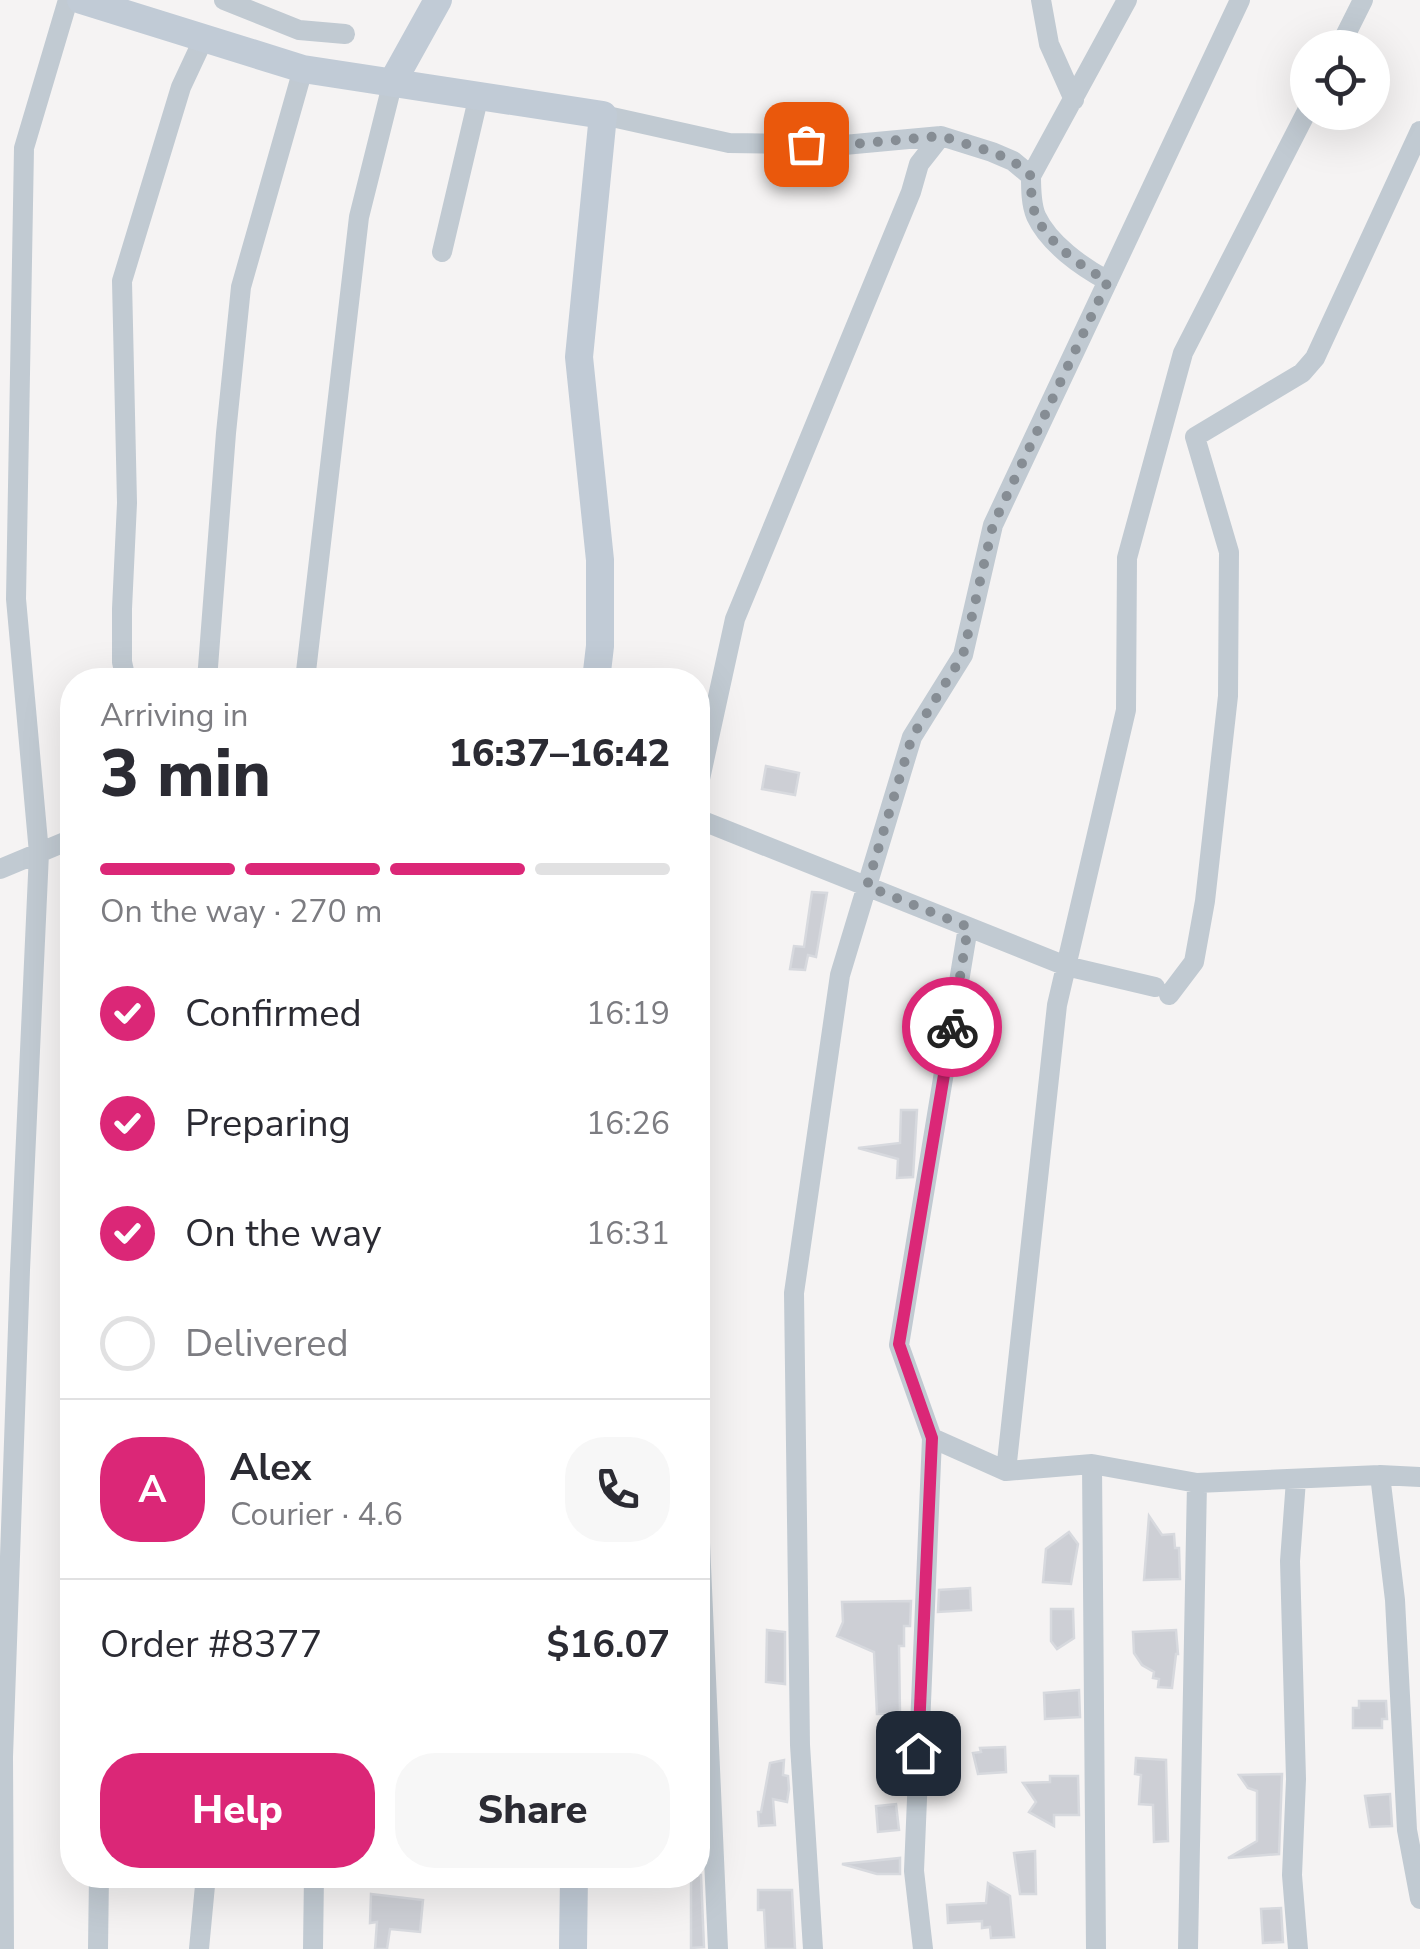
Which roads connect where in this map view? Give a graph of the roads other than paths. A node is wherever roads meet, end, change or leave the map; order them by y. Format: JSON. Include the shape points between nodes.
{"nodes":[{"id":1,"x":68,"y":0,"type":"edge"},
{"id":2,"x":80,"y":0,"type":"edge"},
{"id":3,"x":224,"y":0,"type":"edge"},
{"id":4,"x":438,"y":0,"type":"edge"},
{"id":5,"x":1041,"y":0,"type":"edge"},
{"id":6,"x":1128,"y":0,"type":"edge"},
{"id":7,"x":1240,"y":0,"type":"edge"},
{"id":8,"x":1363,"y":0,"type":"edge"},
{"id":9,"x":1348,"y":30,"type":"edge"},
{"id":10,"x":345,"y":34,"type":"dead end"},
{"id":11,"x":203,"y":40,"type":"junction"},
{"id":12,"x":303,"y":69,"type":"junction"},
{"id":13,"x":392,"y":81,"type":"junction"},
{"id":14,"x":478,"y":95,"type":"junction"},
{"id":15,"x":1074,"y":100,"type":"junction"},
{"id":16,"x":603,"y":115,"type":"junction"},
{"id":17,"x":1297,"y":130,"type":"edge"},
{"id":18,"x":941,"y":136,"type":"junction"},
{"id":19,"x":1418,"y":137,"type":"edge"},
{"id":20,"x":1031,"y":176,"type":"junction"},
{"id":21,"x":442,"y":252,"type":"dead end"},
{"id":22,"x":1108,"y":281,"type":"junction"},
{"id":23,"x":123,"y":668,"type":"edge"},
{"id":24,"x":209,"y":668,"type":"edge"},
{"id":25,"x":306,"y":668,"type":"edge"},
{"id":26,"x":597,"y":668,"type":"edge"},
{"id":27,"x":710,"y":733,"type":"edge"},
{"id":28,"x":710,"y":824,"type":"edge"},
{"id":29,"x":60,"y":843,"type":"edge"},
{"id":30,"x":39,"y":852,"type":"junction"},
{"id":31,"x":0,"y":869,"type":"edge"},
{"id":32,"x":867,"y":886,"type":"junction"},
{"id":33,"x":968,"y":927,"type":"junction"},
{"id":34,"x":1066,"y":966,"type":"junction"},
{"id":35,"x":932,"y":1438,"type":"junction"},
{"id":36,"x":1092,"y":1464,"type":"junction"},
{"id":37,"x":1006,"y":1471,"type":"junction"},
{"id":38,"x":1380,"y":1476,"type":"junction"},
{"id":39,"x":1420,"y":1477,"type":"edge"},
{"id":40,"x":1296,"y":1480,"type":"junction"},
{"id":41,"x":1197,"y":1483,"type":"junction"},
{"id":42,"x":710,"y":1769,"type":"edge"},
{"id":43,"x":99,"y":1888,"type":"edge"},
{"id":44,"x":205,"y":1888,"type":"edge"},
{"id":45,"x":314,"y":1888,"type":"edge"},
{"id":46,"x":574,"y":1888,"type":"edge"},
{"id":47,"x":1420,"y":1900,"type":"edge"},
{"id":48,"x":4,"y":1949,"type":"edge"},
{"id":49,"x":98,"y":1949,"type":"edge"},
{"id":50,"x":199,"y":1949,"type":"edge"},
{"id":51,"x":313,"y":1949,"type":"edge"},
{"id":52,"x":573,"y":1949,"type":"edge"},
{"id":53,"x":718,"y":1949,"type":"edge"},
{"id":54,"x":813,"y":1949,"type":"edge"},
{"id":55,"x":922,"y":1949,"type":"edge"},
{"id":56,"x":1096,"y":1949,"type":"edge"},
{"id":57,"x":1188,"y":1949,"type":"edge"},
{"id":58,"x":1298,"y":1949,"type":"edge"}],
"edges":[{"from":1,"to":30,"type":"street","via":[[24,148],[16,598]]},
{"from":2,"to":11,"type":"street"},
{"from":3,"to":10,"type":"street","via":[[299,30]]},
{"from":4,"to":13,"type":"street"},
{"from":5,"to":15,"type":"street","via":[[1050,44]]},
{"from":6,"to":15,"type":"street"},
{"from":7,"to":22,"type":"street"},
{"from":8,"to":9,"type":"street"},
{"from":11,"to":12,"type":"street"},
{"from":11,"to":23,"type":"street","via":[[181,87],[122,280]]},
{"from":12,"to":13,"type":"street"},
{"from":12,"to":24,"type":"street","via":[[241,288]]},
{"from":13,"to":14,"type":"street"},
{"from":13,"to":25,"type":"street","via":[[358,217]]},
{"from":14,"to":16,"type":"street"},
{"from":14,"to":21,"type":"street"},
{"from":15,"to":20,"type":"street"},
{"from":16,"to":18,"type":"street","via":[[729,144],[844,145]]},
{"from":16,"to":26,"type":"street","via":[[579,357],[600,560]]},
{"from":17,"to":34,"type":"street","via":[[1182,353],[1127,558],[1126,710]]},
{"from":18,"to":20,"type":"street","via":[[1013,161]]},
{"from":18,"to":27,"type":"street","via":[[920,164],[735,619]]},
{"from":19,"to":34,"type":"street","via":[[1315,358],[1302,373],[1195,438],[1229,552],[1228,696],[1194,962],[1162,991]]},
{"from":20,"to":22,"type":"street","via":[[1036,218],[1062,249]]},
{"from":22,"to":32,"type":"street","via":[[993,525],[963,655],[912,737]]},
{"from":28,"to":32,"type":"street"},
{"from":29,"to":30,"type":"street"},
{"from":30,"to":31,"type":"street"},
{"from":30,"to":48,"type":"street","via":[[3,1756]]},
{"from":32,"to":33,"type":"street"},
{"from":32,"to":54,"type":"street","via":[[840,975],[794,1292],[800,1745]]},
{"from":33,"to":34,"type":"street"},
{"from":33,"to":35,"type":"street","via":[[899,1344]]},
{"from":34,"to":37,"type":"street","via":[[1056,1004]]},
{"from":35,"to":37,"type":"street"},
{"from":35,"to":55,"type":"street","via":[[914,1871]]},
{"from":36,"to":37,"type":"street"},
{"from":36,"to":41,"type":"street"},
{"from":36,"to":56,"type":"street"},
{"from":38,"to":39,"type":"street"},
{"from":38,"to":40,"type":"street"},
{"from":38,"to":47,"type":"street","via":[[1395,1600],[1406,1830]]},
{"from":40,"to":41,"type":"street"},
{"from":40,"to":58,"type":"street","via":[[1290,1560]]},
{"from":41,"to":57,"type":"street"},
{"from":42,"to":53,"type":"street"},
{"from":43,"to":49,"type":"street"},
{"from":44,"to":50,"type":"street"},
{"from":45,"to":51,"type":"street"},
{"from":46,"to":52,"type":"street"}]}
